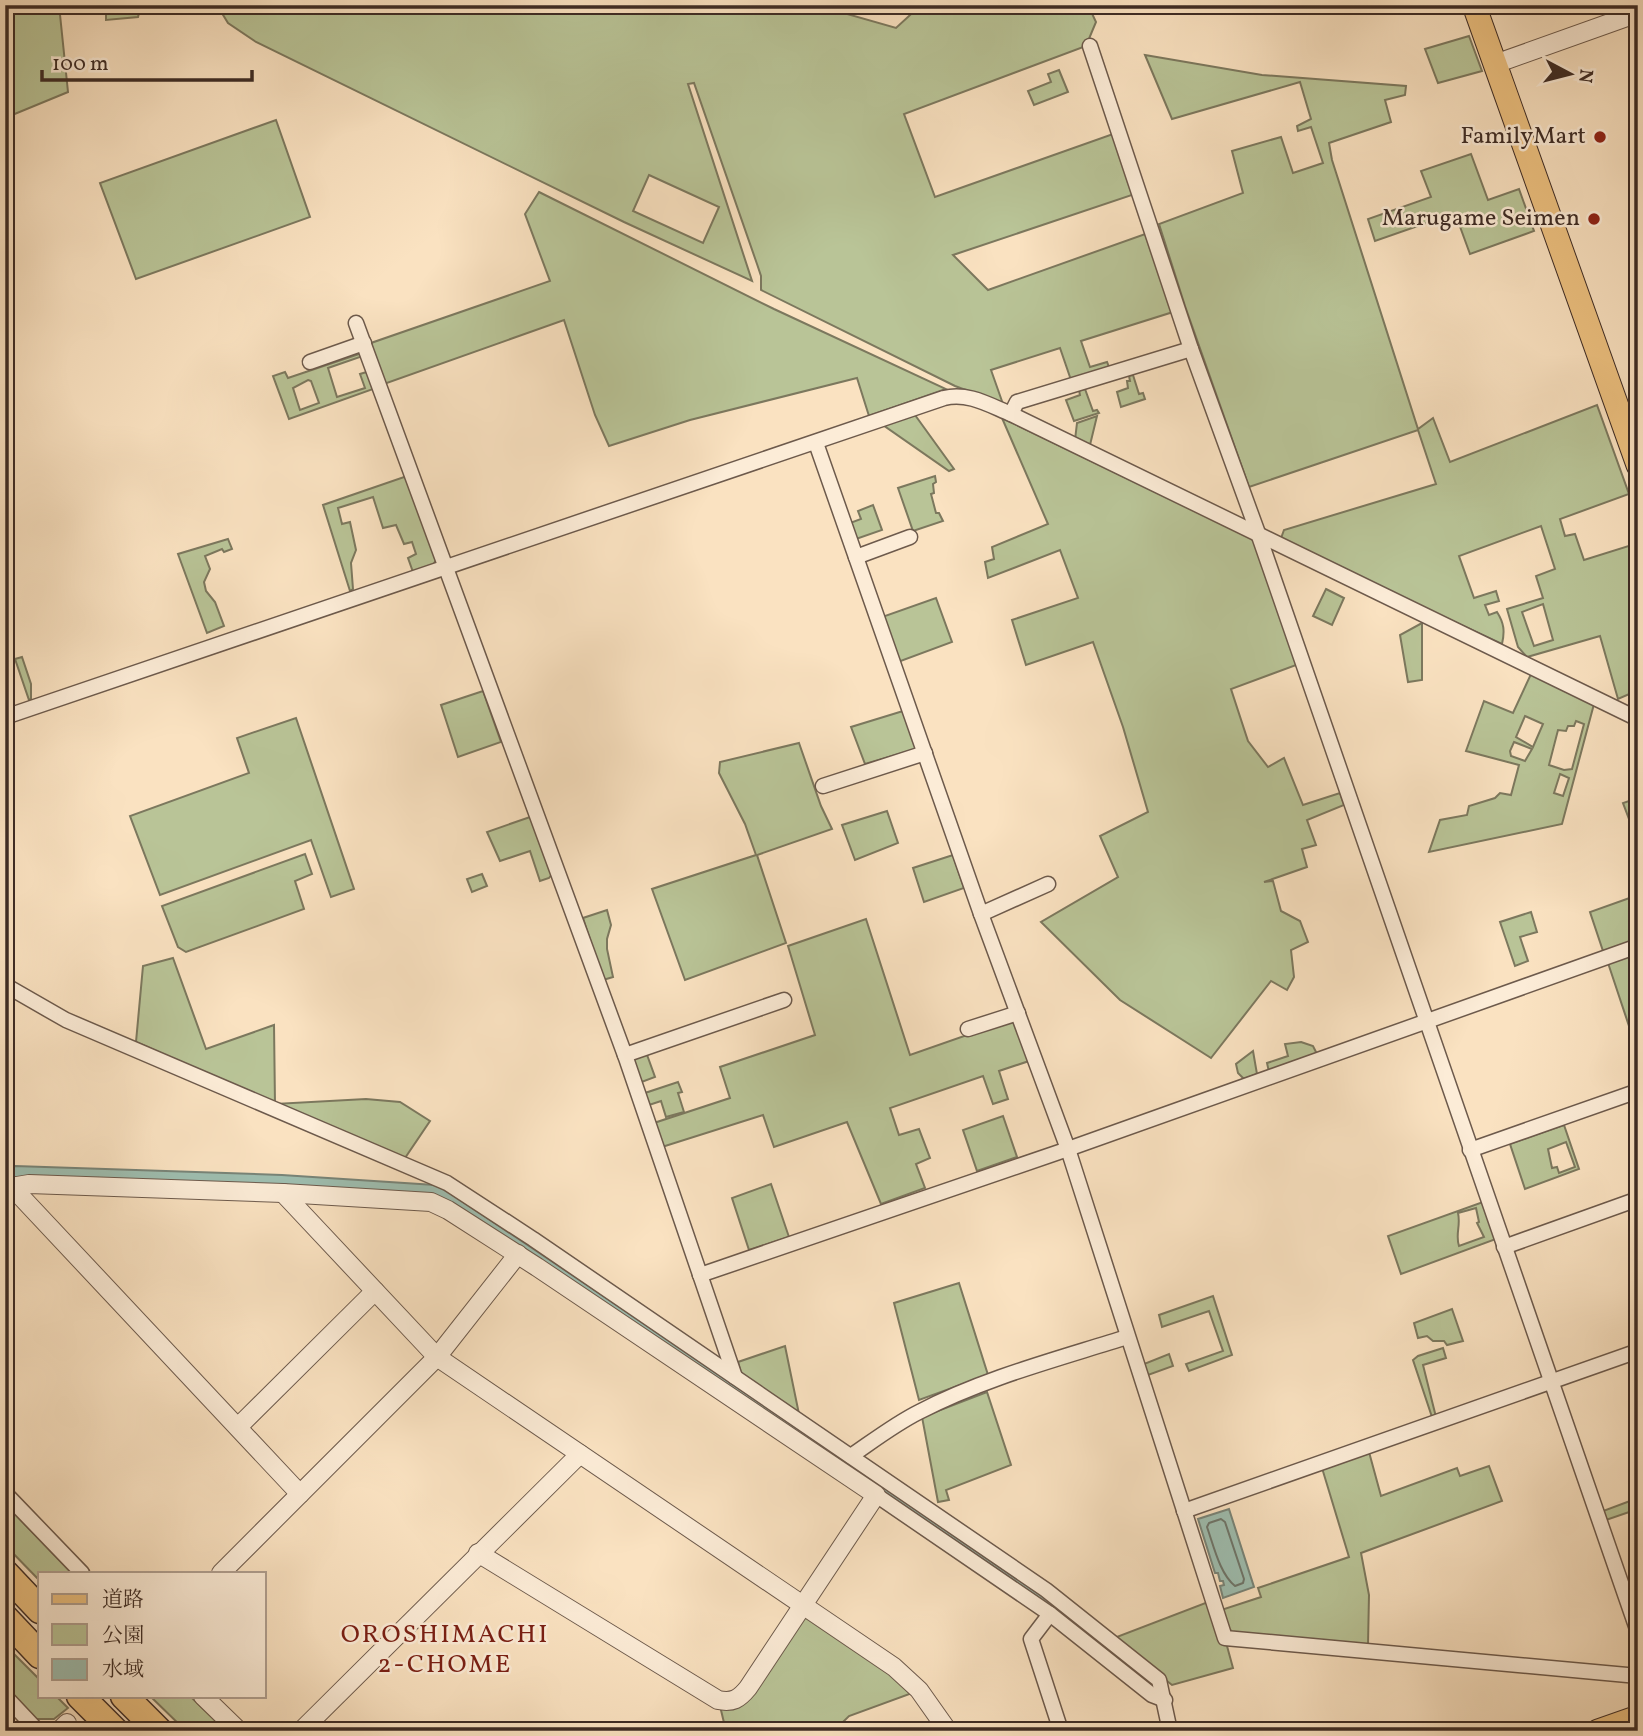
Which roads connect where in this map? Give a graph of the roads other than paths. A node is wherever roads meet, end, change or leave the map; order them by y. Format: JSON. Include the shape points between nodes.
{"nodes":[{"id":1,"x":1474,"y":5,"type":"edge"},
{"id":2,"x":1638,"y":13,"type":"edge"},
{"id":3,"x":1090,"y":46,"type":"dead end"},
{"id":4,"x":1495,"y":64,"type":"junction"},
{"id":5,"x":356,"y":323,"type":"dead end"},
{"id":6,"x":363,"y":343,"type":"junction"},
{"id":7,"x":1191,"y":349,"type":"junction"},
{"id":8,"x":310,"y":362,"type":"dead end"},
{"id":9,"x":1011,"y":414,"type":"junction"},
{"id":10,"x":1632,"y":434,"type":"edge"},
{"id":11,"x":816,"y":443,"type":"junction"},
{"id":12,"x":1638,"y":465,"type":"edge"},
{"id":13,"x":1259,"y":536,"type":"junction"},
{"id":14,"x":910,"y":537,"type":"dead end"},
{"id":15,"x":856,"y":556,"type":"junction"},
{"id":16,"x":446,"y":568,"type":"junction"},
{"id":17,"x":5,"y":717,"type":"edge"},
{"id":18,"x":1638,"y":719,"type":"edge"},
{"id":19,"x":925,"y":753,"type":"junction"},
{"id":20,"x":823,"y":786,"type":"dead end"},
{"id":21,"x":1048,"y":884,"type":"dead end"},
{"id":22,"x":981,"y":914,"type":"junction"},
{"id":23,"x":1638,"y":946,"type":"edge"},
{"id":24,"x":5,"y":985,"type":"edge"},
{"id":25,"x":784,"y":1000,"type":"dead end"},
{"id":26,"x":1018,"y":1013,"type":"junction"},
{"id":27,"x":1427,"y":1022,"type":"junction"},
{"id":28,"x":968,"y":1029,"type":"dead end"},
{"id":29,"x":625,"y":1055,"type":"junction"},
{"id":30,"x":1638,"y":1091,"type":"edge"},
{"id":31,"x":1068,"y":1149,"type":"junction"},
{"id":32,"x":1471,"y":1150,"type":"junction"},
{"id":33,"x":8,"y":1187,"type":"edge"},
{"id":34,"x":283,"y":1193,"type":"junction"},
{"id":35,"x":1638,"y":1199,"type":"edge"},
{"id":36,"x":1504,"y":1247,"type":"junction"},
{"id":37,"x":518,"y":1254,"type":"junction"},
{"id":38,"x":700,"y":1275,"type":"junction"},
{"id":39,"x":375,"y":1291,"type":"junction"},
{"id":40,"x":1127,"y":1337,"type":"junction"},
{"id":41,"x":1638,"y":1351,"type":"edge"},
{"id":42,"x":437,"y":1357,"type":"junction"},
{"id":43,"x":735,"y":1377,"type":"junction"},
{"id":44,"x":1551,"y":1381,"type":"junction"},
{"id":45,"x":238,"y":1427,"type":"junction"},
{"id":46,"x":580,"y":1454,"type":"junction"},
{"id":47,"x":851,"y":1456,"type":"junction"},
{"id":48,"x":5,"y":1493,"type":"edge"},
{"id":49,"x":300,"y":1494,"type":"junction"},
{"id":50,"x":876,"y":1495,"type":"junction"},
{"id":51,"x":1184,"y":1511,"type":"junction"},
{"id":52,"x":478,"y":1553,"type":"junction"},
{"id":53,"x":81,"y":1572,"type":"edge"},
{"id":54,"x":222,"y":1572,"type":"edge"},
{"id":55,"x":5,"y":1573,"type":"edge"},
{"id":56,"x":805,"y":1605,"type":"junction"},
{"id":57,"x":38,"y":1608,"type":"edge"},
{"id":58,"x":1050,"y":1614,"type":"junction"},
{"id":59,"x":5,"y":1618,"type":"edge"},
{"id":60,"x":1638,"y":1632,"type":"edge"},
{"id":61,"x":38,"y":1653,"type":"edge"},
{"id":62,"x":1638,"y":1676,"type":"edge"},
{"id":63,"x":5,"y":1696,"type":"edge"},
{"id":64,"x":82,"y":1698,"type":"edge"},
{"id":65,"x":126,"y":1698,"type":"edge"},
{"id":66,"x":205,"y":1698,"type":"edge"},
{"id":67,"x":1165,"y":1700,"type":"junction"},
{"id":68,"x":1638,"y":1717,"type":"edge"},
{"id":69,"x":38,"y":1731,"type":"edge"},
{"id":70,"x":115,"y":1731,"type":"edge"},
{"id":71,"x":159,"y":1731,"type":"edge"},
{"id":72,"x":239,"y":1731,"type":"edge"},
{"id":73,"x":301,"y":1731,"type":"edge"},
{"id":74,"x":948,"y":1731,"type":"edge"},
{"id":75,"x":1061,"y":1731,"type":"edge"},
{"id":76,"x":1170,"y":1731,"type":"edge"},
{"id":77,"x":1598,"y":1731,"type":"edge"}],
"edges":[{"from":1,"to":4,"type":"main road"},
{"from":2,"to":4,"type":"street"},
{"from":3,"to":7,"type":"street"},
{"from":4,"to":10,"type":"main road"},
{"from":5,"to":6,"type":"street"},
{"from":6,"to":8,"type":"street"},
{"from":6,"to":16,"type":"street"},
{"from":7,"to":9,"type":"street","via":[[1017,402]]},
{"from":7,"to":13,"type":"street"},
{"from":9,"to":11,"type":"street","via":[[969,397],[951,397]]},
{"from":9,"to":13,"type":"street"},
{"from":10,"to":12,"type":"main road"},
{"from":11,"to":15,"type":"street"},
{"from":11,"to":16,"type":"street"},
{"from":13,"to":18,"type":"street"},
{"from":13,"to":27,"type":"street"},
{"from":14,"to":15,"type":"street"},
{"from":15,"to":19,"type":"street"},
{"from":16,"to":17,"type":"street"},
{"from":16,"to":29,"type":"street"},
{"from":19,"to":20,"type":"street"},
{"from":19,"to":22,"type":"street"},
{"from":21,"to":22,"type":"street"},
{"from":22,"to":26,"type":"street"},
{"from":23,"to":27,"type":"street"},
{"from":24,"to":43,"type":"street","via":[[66,1020],[447,1183]]},
{"from":25,"to":29,"type":"street"},
{"from":26,"to":28,"type":"street"},
{"from":26,"to":31,"type":"street"},
{"from":27,"to":31,"type":"street"},
{"from":27,"to":32,"type":"street"},
{"from":29,"to":38,"type":"street"},
{"from":30,"to":32,"type":"street"},
{"from":31,"to":38,"type":"street"},
{"from":31,"to":40,"type":"street"},
{"from":32,"to":36,"type":"street"},
{"from":33,"to":34,"type":"street"},
{"from":33,"to":45,"type":"street"},
{"from":34,"to":37,"type":"street","via":[[431,1202]]},
{"from":34,"to":39,"type":"street"},
{"from":35,"to":36,"type":"street"},
{"from":36,"to":44,"type":"street"},
{"from":37,"to":42,"type":"street"},
{"from":37,"to":50,"type":"street"},
{"from":38,"to":43,"type":"street"},
{"from":39,"to":42,"type":"street"},
{"from":39,"to":45,"type":"street"},
{"from":40,"to":47,"type":"street","via":[[981,1385],[918,1412]]},
{"from":40,"to":51,"type":"street"},
{"from":41,"to":44,"type":"street"},
{"from":42,"to":46,"type":"street"},
{"from":42,"to":49,"type":"street"},
{"from":43,"to":47,"type":"street"},
{"from":44,"to":51,"type":"street"},
{"from":44,"to":60,"type":"street"},
{"from":45,"to":49,"type":"street"},
{"from":46,"to":52,"type":"street"},
{"from":46,"to":56,"type":"street"},
{"from":47,"to":67,"type":"street","via":[[1066,1606],[1159,1680]]},
{"from":48,"to":53,"type":"street"},
{"from":49,"to":54,"type":"street"},
{"from":50,"to":56,"type":"street"},
{"from":50,"to":58,"type":"street"},
{"from":51,"to":62,"type":"street","via":[[1225,1638]]},
{"from":52,"to":56,"type":"street","via":[[728,1702],[748,1688]]},
{"from":52,"to":73,"type":"street"},
{"from":55,"to":57,"type":"highway"},
{"from":56,"to":74,"type":"street","via":[[894,1667],[919,1690]]},
{"from":58,"to":67,"type":"street","via":[[1152,1695]]},
{"from":58,"to":75,"type":"street","via":[[1031,1639]]},
{"from":59,"to":61,"type":"highway"},
{"from":63,"to":69,"type":"street"},
{"from":64,"to":70,"type":"highway"},
{"from":65,"to":71,"type":"highway"},
{"from":66,"to":72,"type":"street"},
{"from":67,"to":76,"type":"street"},
{"from":68,"to":77,"type":"main road"}]}
